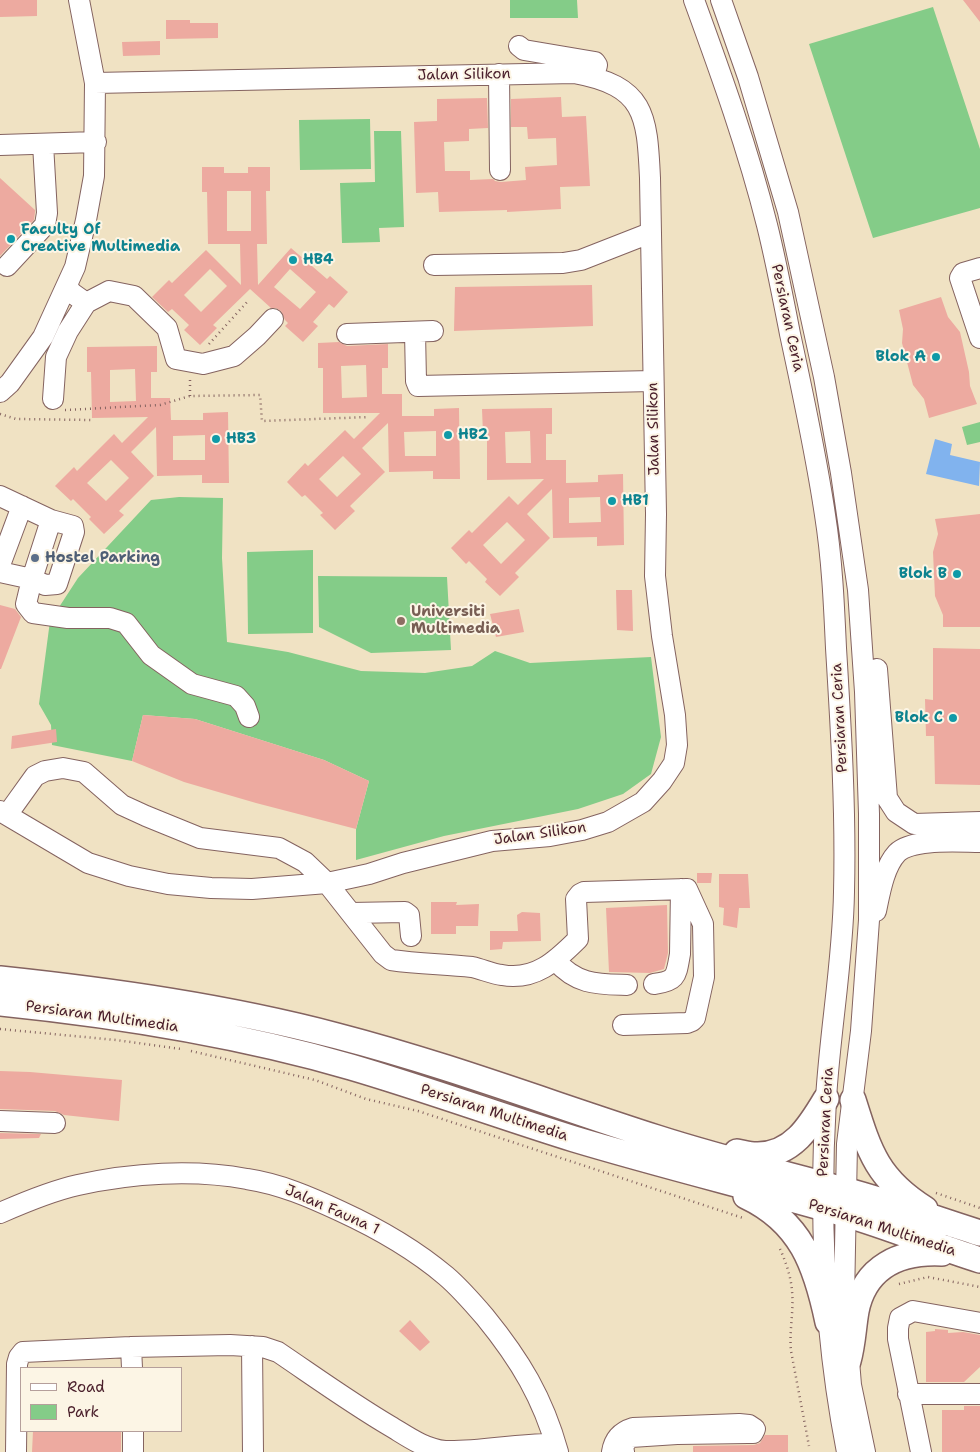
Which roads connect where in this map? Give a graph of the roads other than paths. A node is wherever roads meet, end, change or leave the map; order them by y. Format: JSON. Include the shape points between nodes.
{"nodes":[{"id":1,"x":79,"y":0,"type":"edge"},
{"id":2,"x":694,"y":0,"type":"edge"},
{"id":3,"x":721,"y":0,"type":"edge"},
{"id":4,"x":518,"y":46,"type":"dead end"},
{"id":5,"x":499,"y":74,"type":"junction"},
{"id":6,"x":594,"y":76,"type":"junction"},
{"id":7,"x":95,"y":83,"type":"junction"},
{"id":8,"x":96,"y":142,"type":"junction"},
{"id":9,"x":43,"y":144,"type":"junction"},
{"id":10,"x":0,"y":146,"type":"edge"},
{"id":11,"x":500,"y":170,"type":"dead end"},
{"id":12,"x":650,"y":234,"type":"junction"},
{"id":13,"x":434,"y":265,"type":"dead end"},
{"id":14,"x":7,"y":266,"type":"dead end"},
{"id":15,"x":980,"y":268,"type":"edge"},
{"id":16,"x":66,"y":286,"type":"junction"},
{"id":17,"x":86,"y":303,"type":"junction"},
{"id":18,"x":273,"y":319,"type":"dead end"},
{"id":19,"x":347,"y":334,"type":"dead end"},
{"id":20,"x":980,"y":338,"type":"edge"},
{"id":21,"x":653,"y":381,"type":"junction"},
{"id":22,"x":0,"y":392,"type":"edge"},
{"id":23,"x":58,"y":408,"type":"road end"},
{"id":24,"x":0,"y":496,"type":"edge"},
{"id":25,"x":22,"y":506,"type":"junction"},
{"id":26,"x":51,"y":520,"type":"junction"},
{"id":27,"x":0,"y":566,"type":"edge"},
{"id":28,"x":0,"y":572,"type":"edge"},
{"id":29,"x":32,"y":580,"type":"junction"},
{"id":30,"x":858,"y":590,"type":"junction"},
{"id":31,"x":248,"y":717,"type":"dead end"},
{"id":32,"x":3,"y":813,"type":"edge"},
{"id":33,"x":980,"y":822,"type":"edge"},
{"id":34,"x":980,"y":842,"type":"edge"},
{"id":35,"x":327,"y":883,"type":"junction"},
{"id":36,"x":681,"y":889,"type":"junction"},
{"id":37,"x":351,"y":913,"type":"junction"},
{"id":38,"x":411,"y":936,"type":"dead end"},
{"id":39,"x":867,"y":959,"type":"junction"},
{"id":40,"x":556,"y":961,"type":"junction"},
{"id":41,"x":0,"y":979,"type":"edge"},
{"id":42,"x":654,"y":984,"type":"dead end"},
{"id":43,"x":627,"y":985,"type":"dead end"},
{"id":44,"x":0,"y":1004,"type":"edge"},
{"id":45,"x":623,"y":1025,"type":"dead end"},
{"id":46,"x":826,"y":1099,"type":"junction"},
{"id":47,"x":853,"y":1100,"type":"junction"},
{"id":48,"x":0,"y":1121,"type":"edge"},
{"id":49,"x":55,"y":1123,"type":"dead end"},
{"id":50,"x":658,"y":1139,"type":"junction"},
{"id":51,"x":677,"y":1168,"type":"junction"},
{"id":52,"x":834,"y":1199,"type":"junction"},
{"id":53,"x":0,"y":1213,"type":"edge"},
{"id":54,"x":976,"y":1232,"type":"edge"},
{"id":55,"x":971,"y":1257,"type":"edge"},
{"id":56,"x":828,"y":1322,"type":"junction"},
{"id":57,"x":980,"y":1323,"type":"edge"},
{"id":58,"x":252,"y":1346,"type":"junction"},
{"id":59,"x":131,"y":1347,"type":"junction"},
{"id":60,"x":848,"y":1361,"type":"junction"},
{"id":61,"x":132,"y":1367,"type":"edge"},
{"id":62,"x":908,"y":1394,"type":"junction"},
{"id":63,"x":980,"y":1394,"type":"edge"},
{"id":64,"x":133,"y":1432,"type":"edge"},
{"id":65,"x":556,"y":1448,"type":"edge"},
{"id":66,"x":16,"y":1452,"type":"edge"},
{"id":67,"x":133,"y":1452,"type":"edge"},
{"id":68,"x":253,"y":1452,"type":"edge"},
{"id":69,"x":612,"y":1452,"type":"edge"},
{"id":70,"x":624,"y":1452,"type":"edge"},
{"id":71,"x":848,"y":1452,"type":"edge"},
{"id":72,"x":865,"y":1452,"type":"edge"},
{"id":73,"x":921,"y":1452,"type":"edge"}],
"edges":[{"from":1,"to":7,"type":"street"},
{"from":2,"to":46,"type":"street","name":"Persiaran Ceria","via":[[735,116],[766,223],[826,517],[841,703],[844,860],[843,929]]},
{"from":3,"to":30,"type":"street","name":"Persiaran Ceria","via":[[748,77],[788,212],[824,377]]},
{"from":4,"to":6,"type":"street","via":[[524,50],[595,62]]},
{"from":5,"to":6,"type":"street","name":"Jalan Silikon","via":[[574,72]]},
{"from":5,"to":7,"type":"street","name":"Jalan Silikon"},
{"from":5,"to":11,"type":"street"},
{"from":6,"to":12,"type":"street","name":"Jalan Silikon","via":[[616,85],[635,101],[644,119],[650,178]]},
{"from":7,"to":8,"type":"street"},
{"from":8,"to":9,"type":"street"},
{"from":8,"to":16,"type":"street","via":[[86,220],[75,267]]},
{"from":9,"to":10,"type":"street"},
{"from":9,"to":14,"type":"street","via":[[48,213],[45,225]]},
{"from":12,"to":13,"type":"street","via":[[582,260],[563,263]]},
{"from":12,"to":21,"type":"street","name":"Jalan Silikon"},
{"from":15,"to":20,"type":"street","via":[[963,273],[960,278]]},
{"from":16,"to":17,"type":"street"},
{"from":16,"to":22,"type":"street","via":[[44,337]]},
{"from":17,"to":18,"type":"street","via":[[109,291],[134,296],[167,328],[176,359],[203,364],[234,356]]},
{"from":17,"to":23,"type":"street","via":[[56,357]]},
{"from":19,"to":21,"type":"street","via":[[424,332],[416,381],[418,386]]},
{"from":21,"to":35,"type":"street","name":"Jalan Silikon","via":[[655,576],[675,715],[677,746],[674,763],[643,802],[608,822],[550,836],[492,841]]},
{"from":24,"to":25,"type":"street"},
{"from":25,"to":26,"type":"street"},
{"from":25,"to":27,"type":"street"},
{"from":26,"to":29,"type":"street"},
{"from":26,"to":29,"type":"street","via":[[72,526],[73,540],[57,584],[45,585]]},
{"from":28,"to":29,"type":"street"},
{"from":29,"to":31,"type":"street","via":[[26,604],[33,612],[68,618],[110,618],[126,623],[150,655],[192,684],[236,696],[245,706]]},
{"from":30,"to":33,"type":"street","via":[[876,655],[887,798],[896,812],[914,824]]},
{"from":30,"to":39,"type":"street","name":"Persiaran Ceria","via":[[869,814]]},
{"from":32,"to":35,"type":"street","name":"Jalan Silikon","via":[[88,863],[129,876],[211,888],[252,889]]},
{"from":32,"to":35,"type":"street","via":[[36,776],[45,771],[63,768],[84,772],[122,805],[146,816],[200,838],[279,848],[305,862]]},
{"from":34,"to":39,"type":"street","via":[[909,845],[897,853],[887,868]]},
{"from":35,"to":37,"type":"street"},
{"from":36,"to":40,"type":"street","via":[[580,894],[576,899],[578,939]]},
{"from":36,"to":42,"type":"street","via":[[678,964],[670,981]]},
{"from":36,"to":45,"type":"street","via":[[687,889],[703,924],[704,976],[695,1018],[687,1022]]},
{"from":37,"to":38,"type":"street","via":[[405,912],[409,915]]},
{"from":37,"to":40,"type":"street","via":[[391,960],[474,968],[502,976],[522,976]]},
{"from":39,"to":47,"type":"street","name":"Persiaran Ceria"},
{"from":40,"to":43,"type":"street","via":[[570,974],[588,983]]},
{"from":41,"to":50,"type":"main road","name":"Persiaran Multimedia","via":[[106,991],[337,1036]]},
{"from":44,"to":51,"type":"main road","name":"Persiaran Multimedia","via":[[115,1017],[260,1044],[350,1067],[574,1139]]},
{"from":46,"to":50,"type":"main road","via":[[794,1143],[772,1153],[758,1155]]},
{"from":46,"to":52,"type":"street","name":"Persiaran Ceria"},
{"from":47,"to":52,"type":"street","name":"Persiaran Ceria"},
{"from":47,"to":54,"type":"main road","via":[[869,1150],[891,1182],[935,1215]]},
{"from":48,"to":49,"type":"street"},
{"from":50,"to":52,"type":"main road","name":"Persiaran Multimedia"},
{"from":51,"to":52,"type":"main road","name":"Persiaran Multimedia"},
{"from":51,"to":56,"type":"main road","via":[[759,1202],[777,1214],[800,1240],[821,1290]]},
{"from":52,"to":54,"type":"main road","name":"Persiaran Multimedia"},
{"from":52,"to":55,"type":"main road","name":"Persiaran Multimedia"},
{"from":52,"to":56,"type":"street","name":"Persiaran Ceria","via":[[825,1288]]},
{"from":52,"to":60,"type":"street","name":"Persiaran Ceria"},
{"from":53,"to":65,"type":"street","name":"Jalan Fauna 1","via":[[77,1185],[122,1177],[162,1175],[204,1174],[247,1179],[284,1187],[317,1200],[411,1249],[447,1276],[474,1304],[519,1362],[539,1397],[551,1425]]},
{"from":55,"to":60,"type":"main road","via":[[910,1254],[882,1266],[874,1273],[860,1299]]},
{"from":56,"to":71,"type":"street","name":"Persiaran Ceria"},
{"from":57,"to":62,"type":"street","via":[[913,1311],[900,1318],[898,1339]]},
{"from":58,"to":59,"type":"street"},
{"from":58,"to":65,"type":"street","via":[[278,1352],[365,1412],[428,1448],[478,1451],[534,1444]]},
{"from":58,"to":68,"type":"street"},
{"from":59,"to":61,"type":"street"},
{"from":59,"to":66,"type":"street","via":[[23,1352],[17,1364]]},
{"from":60,"to":72,"type":"street","name":"Persiaran Ceria"},
{"from":62,"to":63,"type":"street"},
{"from":62,"to":73,"type":"street"},
{"from":64,"to":67,"type":"street"},
{"from":69,"to":70,"type":"street","via":[[618,1437],[633,1428],[739,1424],[756,1429],[753,1433],[631,1438],[626,1440]]}]}
